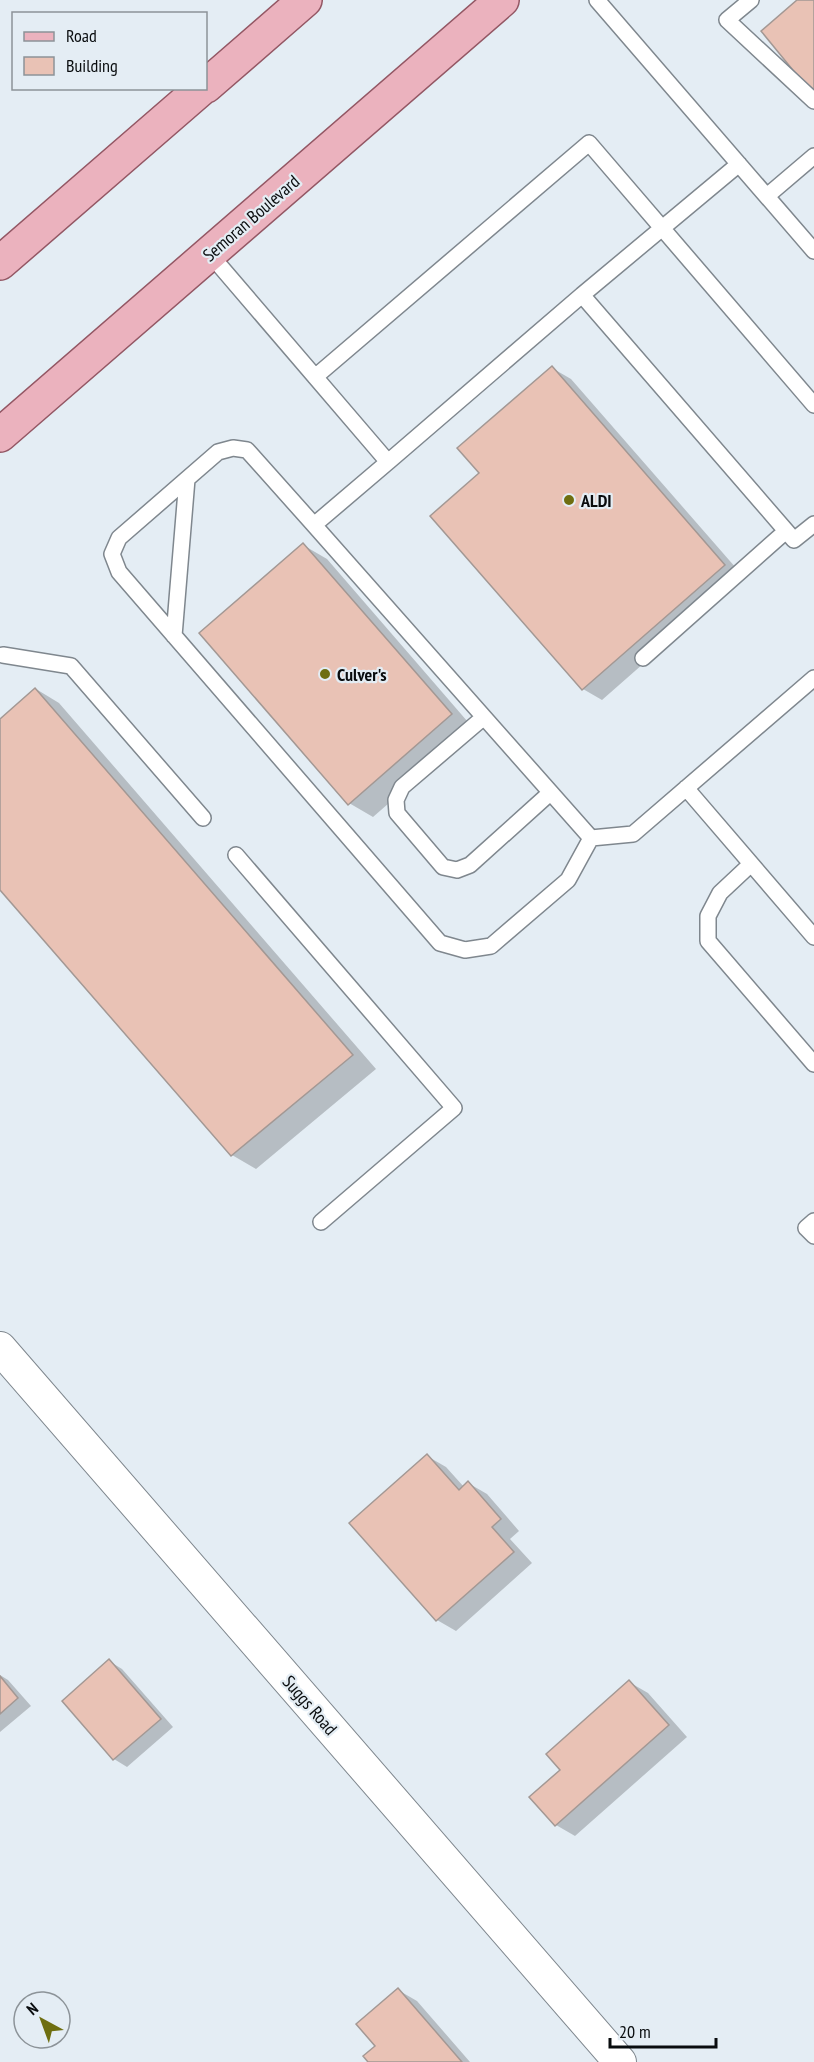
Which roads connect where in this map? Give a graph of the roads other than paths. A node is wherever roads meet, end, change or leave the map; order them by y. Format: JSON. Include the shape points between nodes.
{"nodes":[{"id":1,"x":305,"y":0,"type":"edge"},
{"id":2,"x":502,"y":0,"type":"edge"},
{"id":3,"x":597,"y":0,"type":"edge"},
{"id":4,"x":751,"y":0,"type":"edge"},
{"id":5,"x":207,"y":85,"type":"edge"},
{"id":6,"x":200,"y":90,"type":"edge"},
{"id":7,"x":814,"y":101,"type":"edge"},
{"id":8,"x":814,"y":156,"type":"edge"},
{"id":9,"x":739,"y":164,"type":"junction"},
{"id":10,"x":767,"y":196,"type":"junction"},
{"id":11,"x":662,"y":228,"type":"junction"},
{"id":12,"x":814,"y":251,"type":"edge"},
{"id":13,"x":210,"y":254,"type":"junction"},
{"id":14,"x":0,"y":263,"type":"edge"},
{"id":15,"x":582,"y":295,"type":"junction"},
{"id":16,"x":315,"y":377,"type":"junction"},
{"id":17,"x":814,"y":405,"type":"edge"},
{"id":18,"x":0,"y":435,"type":"edge"},
{"id":19,"x":388,"y":462,"type":"junction"},
{"id":20,"x":187,"y":479,"type":"junction"},
{"id":21,"x":814,"y":524,"type":"edge"},
{"id":22,"x":314,"y":525,"type":"junction"},
{"id":23,"x":786,"y":531,"type":"junction"},
{"id":24,"x":174,"y":636,"type":"junction"},
{"id":25,"x":1,"y":654,"type":"edge"},
{"id":26,"x":643,"y":658,"type":"dead end"},
{"id":27,"x":814,"y":678,"type":"edge"},
{"id":28,"x":484,"y":717,"type":"junction"},
{"id":29,"x":686,"y":788,"type":"junction"},
{"id":30,"x":550,"y":793,"type":"junction"},
{"id":31,"x":203,"y":818,"type":"dead end"},
{"id":32,"x":591,"y":838,"type":"junction"},
{"id":33,"x":236,"y":855,"type":"dead end"},
{"id":34,"x":751,"y":864,"type":"junction"},
{"id":35,"x":814,"y":937,"type":"edge"},
{"id":36,"x":814,"y":1064,"type":"edge"},
{"id":37,"x":814,"y":1221,"type":"edge"},
{"id":38,"x":321,"y":1222,"type":"dead end"},
{"id":39,"x":814,"y":1236,"type":"edge"},
{"id":40,"x":0,"y":1348,"type":"edge"},
{"id":41,"x":620,"y":2062,"type":"edge"}],
"edges":[{"from":1,"to":5,"type":"main road"},
{"from":2,"to":13,"type":"main road","name":"Semoran Boulevard"},
{"from":3,"to":9,"type":"lane"},
{"from":4,"to":7,"type":"lane","via":[[728,20]]},
{"from":6,"to":14,"type":"main road"},
{"from":8,"to":10,"type":"lane"},
{"from":9,"to":10,"type":"lane"},
{"from":9,"to":11,"type":"lane"},
{"from":10,"to":12,"type":"lane"},
{"from":11,"to":15,"type":"lane"},
{"from":11,"to":16,"type":"lane","via":[[589,143]]},
{"from":11,"to":17,"type":"lane"},
{"from":13,"to":16,"type":"lane"},
{"from":13,"to":18,"type":"main road","name":"Semoran Boulevard"},
{"from":15,"to":19,"type":"lane"},
{"from":15,"to":23,"type":"lane"},
{"from":16,"to":19,"type":"lane"},
{"from":19,"to":22,"type":"lane"},
{"from":20,"to":22,"type":"lane","via":[[218,452],[247,450]]},
{"from":20,"to":24,"type":"lane"},
{"from":20,"to":24,"type":"lane","via":[[119,538],[112,554],[119,572]]},
{"from":21,"to":23,"type":"lane","via":[[794,540]]},
{"from":22,"to":28,"type":"lane"},
{"from":23,"to":26,"type":"lane"},
{"from":24,"to":32,"type":"lane","via":[[440,943],[465,950],[491,946],[568,880]]},
{"from":25,"to":31,"type":"lane","via":[[71,666]]},
{"from":27,"to":29,"type":"lane"},
{"from":28,"to":30,"type":"lane"},
{"from":28,"to":30,"type":"lane","via":[[402,787],[396,800],[397,813],[443,867],[457,870],[470,865]]},
{"from":29,"to":32,"type":"lane","via":[[633,834]]},
{"from":29,"to":34,"type":"lane"},
{"from":30,"to":32,"type":"lane"},
{"from":33,"to":38,"type":"lane","via":[[454,1108]]},
{"from":34,"to":35,"type":"lane"},
{"from":34,"to":36,"type":"lane","via":[[720,893],[708,916],[708,941]]},
{"from":37,"to":39,"type":"lane","via":[[806,1228]]},
{"from":40,"to":41,"type":"street","name":"Suggs Road"}]}
